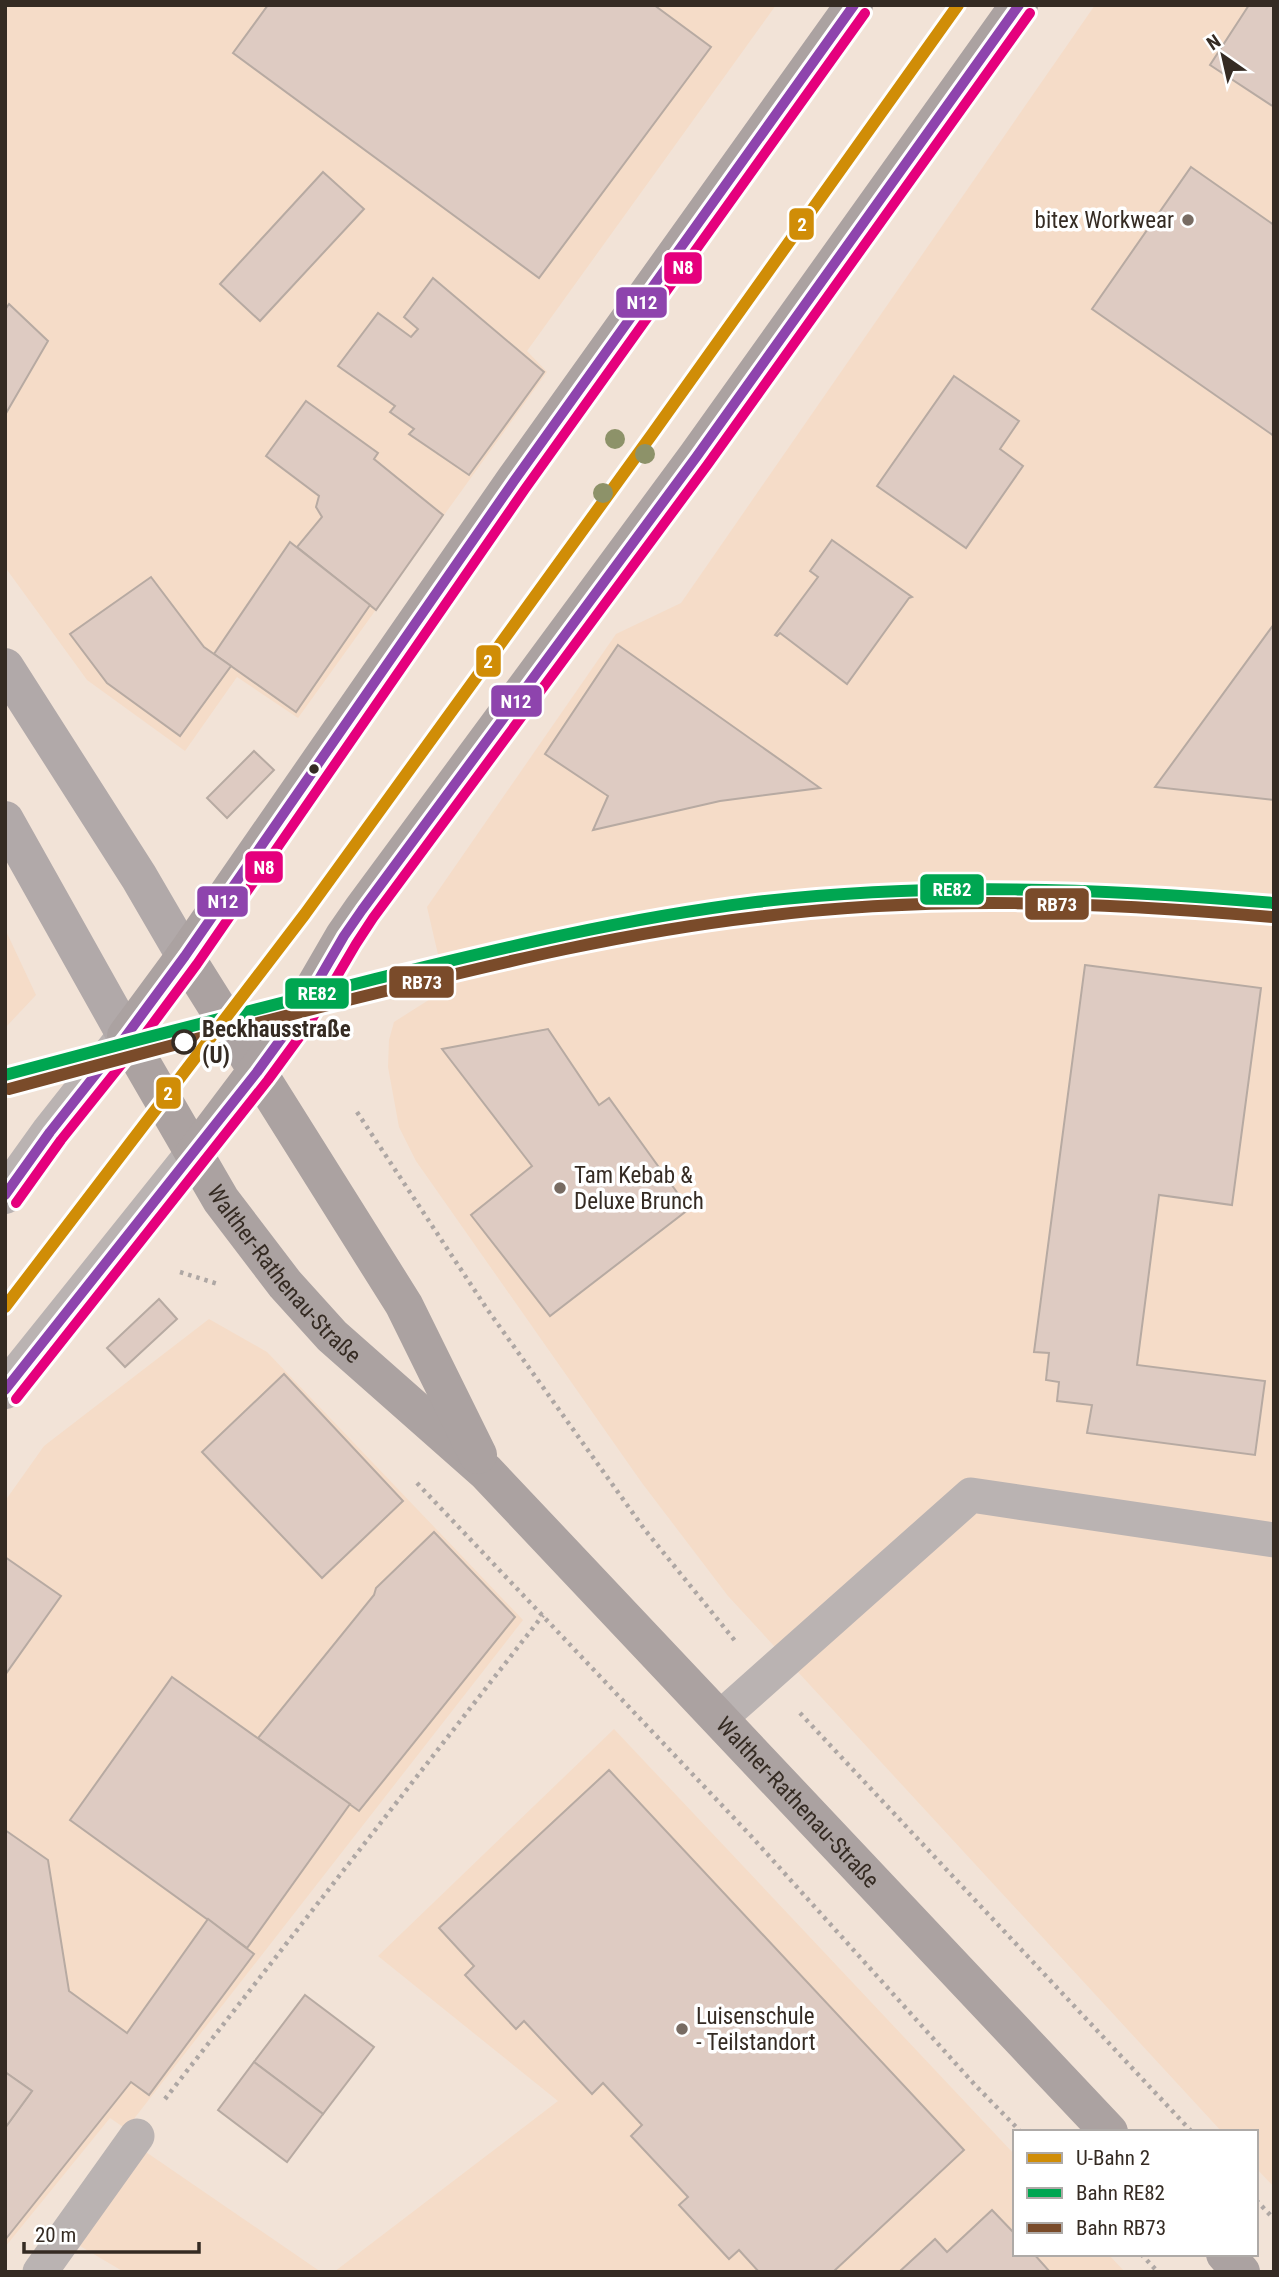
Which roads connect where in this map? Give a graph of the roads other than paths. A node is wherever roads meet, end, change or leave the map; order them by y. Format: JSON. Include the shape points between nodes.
{"nodes":[{"id":1,"x":854,"y":5,"type":"edge"},
{"id":2,"x":1019,"y":5,"type":"edge"},
{"id":3,"x":5,"y":667,"type":"edge"},
{"id":4,"x":5,"y":820,"type":"edge"},
{"id":5,"x":185,"y":956,"type":"junction"},
{"id":6,"x":126,"y":1037,"type":"junction"},
{"id":7,"x":257,"y":1072,"type":"junction"},
{"id":8,"x":194,"y":1154,"type":"junction"},
{"id":9,"x":5,"y":1195,"type":"edge"},
{"id":10,"x":5,"y":1390,"type":"edge"},
{"id":11,"x":486,"y":1472,"type":"junction"},
{"id":12,"x":1274,"y":1540,"type":"edge"},
{"id":13,"x":719,"y":1719,"type":"junction"},
{"id":14,"x":1107,"y":2130,"type":"edge"},
{"id":15,"x":136,"y":2136,"type":"road end"},
{"id":16,"x":1227,"y":2256,"type":"edge"},
{"id":17,"x":40,"y":2272,"type":"edge"},
{"id":18,"x":1241,"y":2272,"type":"edge"}],
"edges":[{"from":1,"to":5,"type":"main road","via":[[514,481]]},
{"from":2,"to":7,"type":"main road","via":[[697,456],[362,910],[297,1017]]},
{"from":3,"to":5,"type":"main road"},
{"from":4,"to":6,"type":"main road"},
{"from":5,"to":6,"type":"main road"},
{"from":5,"to":7,"type":"main road","name":"Walther-Rathenau-Straße"},
{"from":6,"to":8,"type":"main road","name":"Walther-Rathenau-Straße"},
{"from":6,"to":9,"type":"street"},
{"from":7,"to":8,"type":"main road"},
{"from":7,"to":11,"type":"main road","name":"Walther-Rathenau-Straße","via":[[404,1305]]},
{"from":8,"to":10,"type":"street"},
{"from":8,"to":11,"type":"main road","name":"Walther-Rathenau-Straße","via":[[249,1240],[331,1336]]},
{"from":11,"to":13,"type":"main road","name":"Walther-Rathenau-Straße"},
{"from":12,"to":13,"type":"lane","via":[[971,1495]]},
{"from":13,"to":14,"type":"main road","name":"Walther-Rathenau-Straße"},
{"from":15,"to":17,"type":"lane"},
{"from":16,"to":18,"type":"main road"}]}
